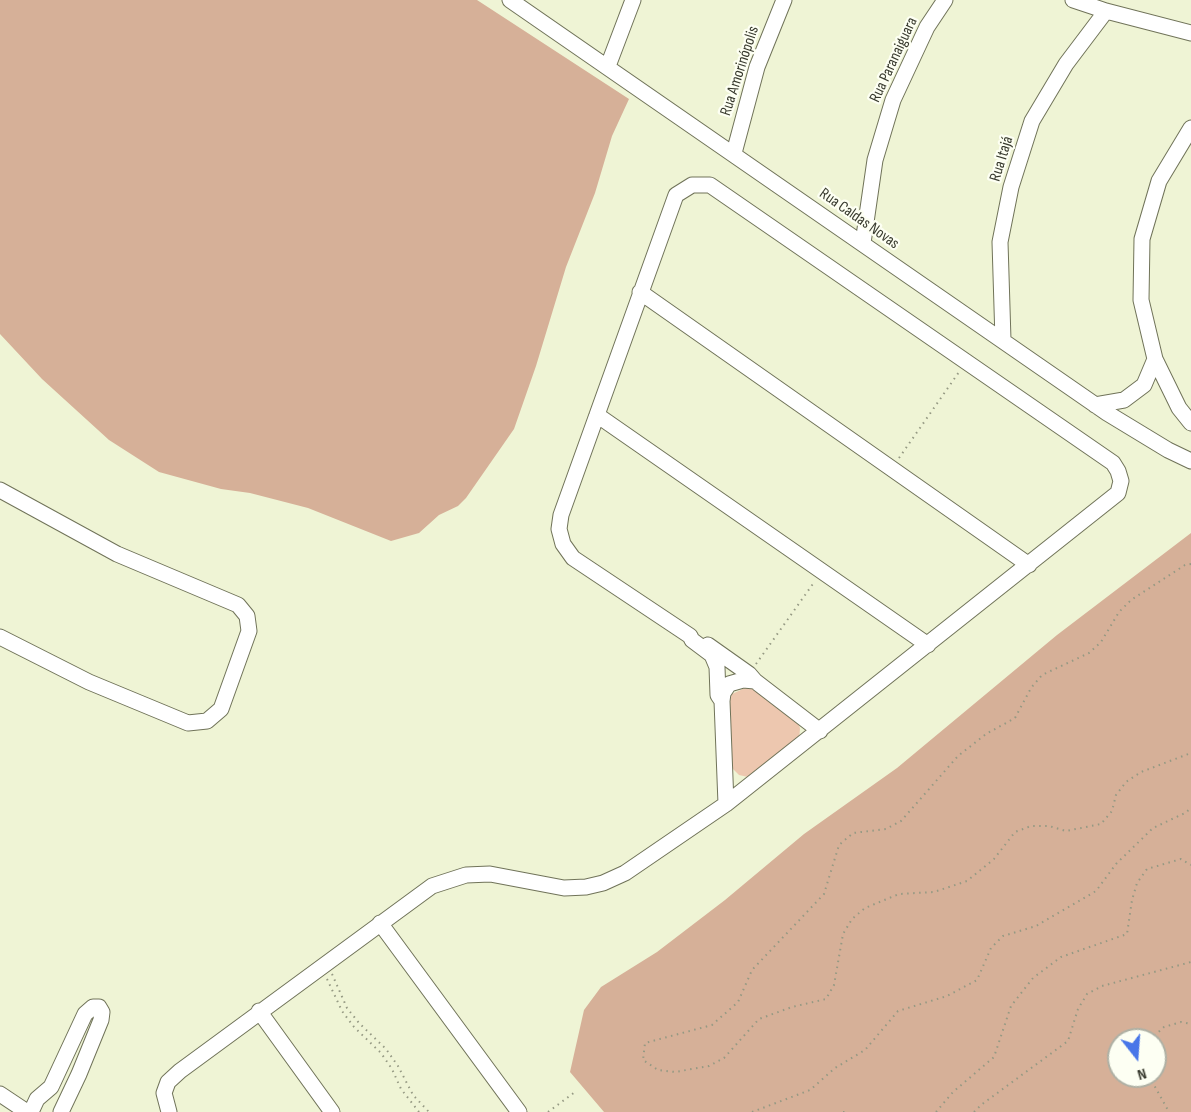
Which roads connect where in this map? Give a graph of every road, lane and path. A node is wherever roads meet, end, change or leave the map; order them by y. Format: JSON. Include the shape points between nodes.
{"nodes":[{"id":1,"x":510,"y":0,"type":"edge"},
{"id":2,"x":633,"y":0,"type":"edge"},
{"id":3,"x":784,"y":0,"type":"edge"},
{"id":4,"x":945,"y":0,"type":"edge"},
{"id":5,"x":1073,"y":0,"type":"edge"},
{"id":6,"x":1106,"y":11,"type":"junction"},
{"id":7,"x":1191,"y":33,"type":"edge"},
{"id":8,"x":608,"y":66,"type":"junction"},
{"id":9,"x":1191,"y":128,"type":"edge"},
{"id":10,"x":734,"y":153,"type":"junction"},
{"id":11,"x":863,"y":243,"type":"junction"},
{"id":12,"x":640,"y":292,"type":"junction"},
{"id":13,"x":1003,"y":340,"type":"junction"},
{"id":14,"x":1155,"y":359,"type":"junction"},
{"id":15,"x":966,"y":362,"type":"junction"},
{"id":16,"x":1095,"y":405,"type":"junction"},
{"id":17,"x":597,"y":415,"type":"junction"},
{"id":18,"x":1191,"y":423,"type":"edge"},
{"id":19,"x":1191,"y":461,"type":"edge"},
{"id":20,"x":892,"y":469,"type":"junction"},
{"id":21,"x":0,"y":490,"type":"edge"},
{"id":22,"x":1191,"y":564,"type":"edge"},
{"id":23,"x":1029,"y":565,"type":"junction"},
{"id":24,"x":822,"y":571,"type":"junction"},
{"id":25,"x":690,"y":636,"type":"junction"},
{"id":26,"x":0,"y":637,"type":"edge"},
{"id":27,"x":928,"y":645,"type":"junction"},
{"id":28,"x":752,"y":677,"type":"junction"},
{"id":29,"x":722,"y":701,"type":"junction"},
{"id":30,"x":820,"y":731,"type":"junction"},
{"id":31,"x":1191,"y":753,"type":"edge"},
{"id":32,"x":726,"y":804,"type":"junction"},
{"id":33,"x":1191,"y":808,"type":"edge"},
{"id":34,"x":1191,"y":865,"type":"edge"},
{"id":35,"x":380,"y":923,"type":"junction"},
{"id":36,"x":1191,"y":962,"type":"edge"},
{"id":37,"x":324,"y":963,"type":"junction"},
{"id":38,"x":259,"y":1011,"type":"junction"},
{"id":39,"x":1191,"y":1024,"type":"edge"},
{"id":40,"x":1163,"y":1028,"type":"edge"},
{"id":41,"x":1156,"y":1088,"type":"edge"},
{"id":42,"x":575,"y":1092,"type":"dead end"},
{"id":43,"x":0,"y":1094,"type":"edge"},
{"id":44,"x":29,"y":1112,"type":"edge"},
{"id":45,"x":61,"y":1112,"type":"edge"},
{"id":46,"x":169,"y":1112,"type":"edge"},
{"id":47,"x":332,"y":1112,"type":"edge"},
{"id":48,"x":419,"y":1112,"type":"edge"},
{"id":49,"x":429,"y":1112,"type":"edge"},
{"id":50,"x":519,"y":1112,"type":"edge"},
{"id":51,"x":548,"y":1112,"type":"edge"},
{"id":52,"x":752,"y":1112,"type":"edge"},
{"id":53,"x":936,"y":1112,"type":"edge"},
{"id":54,"x":974,"y":1112,"type":"edge"},
{"id":55,"x":1169,"y":1112,"type":"edge"}],
"edges":[{"from":1,"to":8,"type":"street","name":"Rua Caldas Novas"},
{"from":2,"to":8,"type":"street"},
{"from":3,"to":10,"type":"street","name":"Rua Amorinópolis","via":[[757,67]]},
{"from":4,"to":11,"type":"street","name":"Rua Paranaiguara","via":[[927,27],[893,100],[875,160]]},
{"from":5,"to":6,"type":"street"},
{"from":6,"to":7,"type":"street"},
{"from":6,"to":13,"type":"street","name":"Rua Itajá","via":[[1066,64],[1032,121],[1011,186],[1000,242]]},
{"from":8,"to":10,"type":"street","name":"Rua Caldas Novas"},
{"from":9,"to":14,"type":"street","via":[[1159,181],[1142,239],[1140,300]]},
{"from":10,"to":11,"type":"street","name":"Rua Caldas Novas"},
{"from":11,"to":13,"type":"street","name":"Rua Caldas Novas"},
{"from":12,"to":15,"type":"street","via":[[676,195],[692,185],[710,185]]},
{"from":12,"to":17,"type":"street"},
{"from":12,"to":20,"type":"street"},
{"from":13,"to":16,"type":"street","name":"Rua Caldas Novas"},
{"from":14,"to":16,"type":"street","via":[[1144,385],[1124,400]]},
{"from":14,"to":18,"type":"street","via":[[1179,408]]},
{"from":15,"to":20,"type":"path"},
{"from":15,"to":23,"type":"street","via":[[1113,463],[1118,471],[1118,493]]},
{"from":16,"to":19,"type":"street","name":"Rua Caldas Novas"},
{"from":17,"to":24,"type":"street"},
{"from":17,"to":25,"type":"street","via":[[561,515],[563,544],[573,558]]},
{"from":20,"to":23,"type":"street"},
{"from":21,"to":26,"type":"street","via":[[117,554],[238,605],[247,616],[249,631],[221,709],[207,722],[188,723],[89,682]]},
{"from":22,"to":31,"type":"path","via":[[1131,600],[1089,653],[1042,675],[1015,718],[958,756],[901,821],[886,829],[853,833],[839,845],[824,894],[752,970],[738,1002],[712,1025],[645,1043],[643,1060],[658,1070],[675,1072],[709,1066],[724,1058],[759,1019],[826,999],[834,985],[843,934],[852,919],[866,908],[899,894],[934,892],[967,881],[994,860],[1015,832],[1031,826],[1066,831],[1101,824],[1112,812],[1116,795],[1126,782],[1141,772]]},
{"from":23,"to":27,"type":"street"},
{"from":24,"to":27,"type":"street"},
{"from":24,"to":28,"type":"path"},
{"from":25,"to":28,"type":"street","via":[[696,636]]},
{"from":25,"to":29,"type":"street","via":[[715,660]]},
{"from":27,"to":30,"type":"street"},
{"from":28,"to":29,"type":"street","via":[[729,684]]},
{"from":28,"to":30,"type":"street"},
{"from":29,"to":32,"type":"street"},
{"from":30,"to":32,"type":"street"},
{"from":32,"to":35,"type":"street","via":[[625,873],[603,883],[564,888],[490,874],[466,875],[432,886]]},
{"from":33,"to":52,"type":"path","via":[[1153,828],[1116,864],[1096,891],[1036,926],[1003,936],[991,948],[977,980],[948,996],[898,1011],[865,1050],[835,1068],[810,1090]]},
{"from":34,"to":53,"type":"path","via":[[1181,859],[1147,869],[1137,883],[1127,934],[1061,957],[1033,978],[1011,1006],[994,1057]]},
{"from":35,"to":37,"type":"street"},
{"from":35,"to":50,"type":"street"},
{"from":36,"to":54,"type":"path","via":[[1102,986],[1088,994],[1078,1009],[1068,1041]]},
{"from":37,"to":38,"type":"street"},
{"from":37,"to":48,"type":"path","via":[[342,1011],[381,1053]]},
{"from":37,"to":49,"type":"path","via":[[347,1008],[386,1049],[413,1095]]},
{"from":38,"to":46,"type":"street","via":[[168,1082],[164,1093]]},
{"from":38,"to":47,"type":"street"},
{"from":39,"to":40,"type":"path","via":[[1181,1022]]},
{"from":41,"to":55,"type":"path"},
{"from":42,"to":51,"type":"path"},
{"from":43,"to":44,"type":"street"},
{"from":44,"to":45,"type":"street","via":[[51,1087],[86,1014],[99,1007],[101,1020]]}]}
